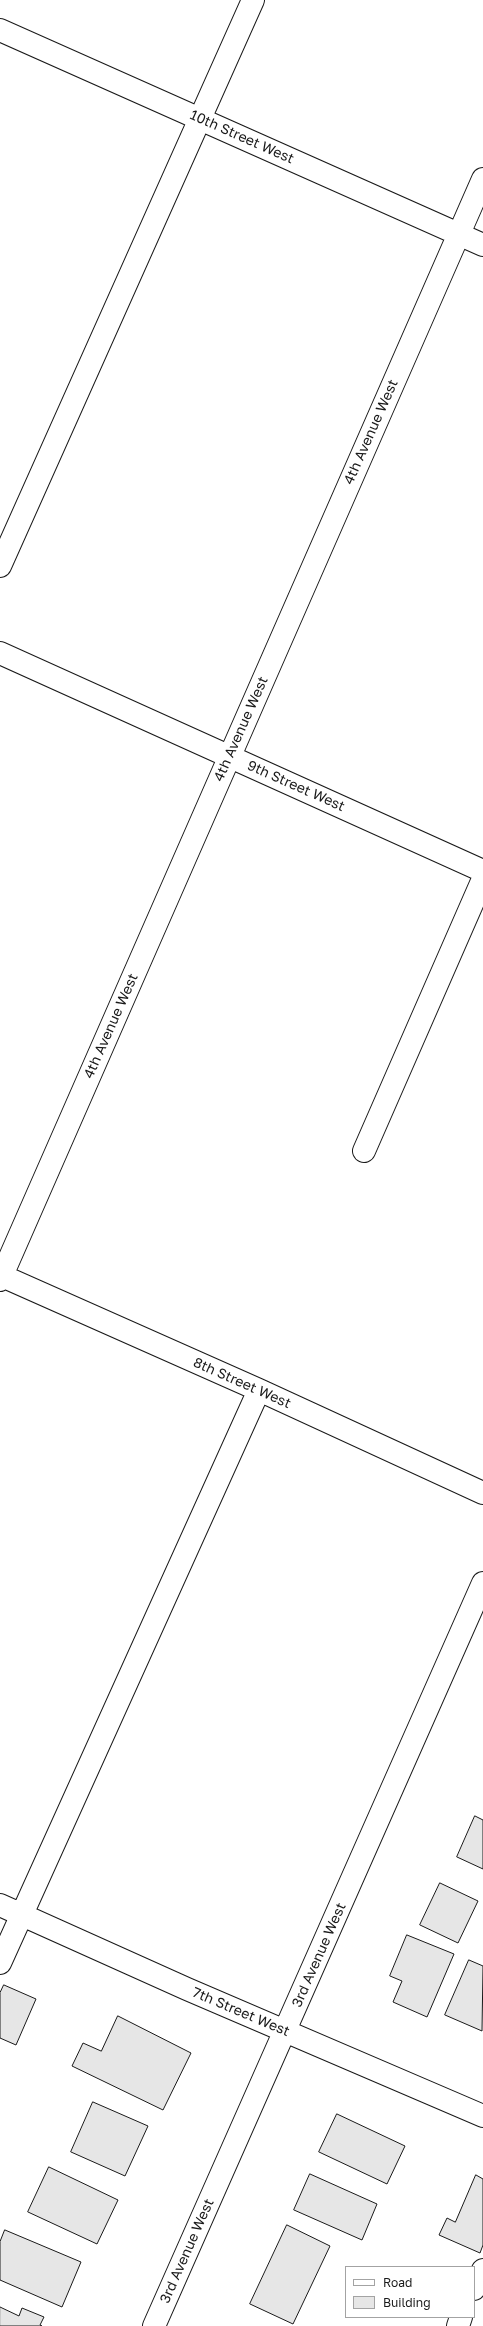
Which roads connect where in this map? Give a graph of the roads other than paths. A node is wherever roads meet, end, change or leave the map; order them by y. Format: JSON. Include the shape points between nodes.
{"nodes":[{"id":1,"x":253,"y":0,"type":"edge"},
{"id":2,"x":0,"y":30,"type":"edge"},
{"id":3,"x":199,"y":118,"type":"junction"},
{"id":4,"x":483,"y":179,"type":"edge"},
{"id":5,"x":458,"y":234,"type":"junction"},
{"id":6,"x":483,"y":245,"type":"edge"},
{"id":7,"x":0,"y":566,"type":"edge"},
{"id":8,"x":0,"y":653,"type":"edge"},
{"id":9,"x":229,"y":756,"type":"junction"},
{"id":10,"x":483,"y":871,"type":"edge"},
{"id":11,"x":483,"y":879,"type":"edge"},
{"id":12,"x":364,"y":1151,"type":"dead end"},
{"id":13,"x":1,"y":1277,"type":"edge"},
{"id":14,"x":259,"y":1390,"type":"junction"},
{"id":15,"x":483,"y":1493,"type":"edge"},
{"id":16,"x":483,"y":1583,"type":"edge"},
{"id":17,"x":0,"y":1905,"type":"edge"},
{"id":18,"x":22,"y":1915,"type":"junction"},
{"id":19,"x":0,"y":1963,"type":"edge"},
{"id":20,"x":285,"y":2031,"type":"junction"},
{"id":21,"x":483,"y":2116,"type":"edge"},
{"id":22,"x":483,"y":2270,"type":"edge"},
{"id":23,"x":475,"y":2287,"type":"edge"},
{"id":24,"x":154,"y":2326,"type":"edge"}],
"edges":[{"from":1,"to":3,"type":"street"},
{"from":2,"to":3,"type":"street","name":"10th Street West"},
{"from":3,"to":5,"type":"street","name":"10th Street West"},
{"from":3,"to":7,"type":"street"},
{"from":4,"to":5,"type":"street","name":"4th Avenue West"},
{"from":5,"to":6,"type":"street","name":"10th Street West"},
{"from":5,"to":9,"type":"street","name":"4th Avenue West"},
{"from":8,"to":9,"type":"street","name":"9th Street West"},
{"from":9,"to":10,"type":"street","name":"9th Street West"},
{"from":9,"to":13,"type":"street","name":"4th Avenue West"},
{"from":11,"to":12,"type":"street"},
{"from":13,"to":14,"type":"street","name":"8th Street West"},
{"from":14,"to":15,"type":"street","name":"8th Street West"},
{"from":14,"to":18,"type":"street"},
{"from":16,"to":20,"type":"street","name":"3rd Avenue West"},
{"from":17,"to":18,"type":"street","name":"7th Street West"},
{"from":18,"to":19,"type":"street"},
{"from":18,"to":20,"type":"street","name":"7th Street West"},
{"from":20,"to":21,"type":"street","name":"7th Street West"},
{"from":20,"to":24,"type":"street","name":"3rd Avenue West"},
{"from":22,"to":23,"type":"street"}]}
